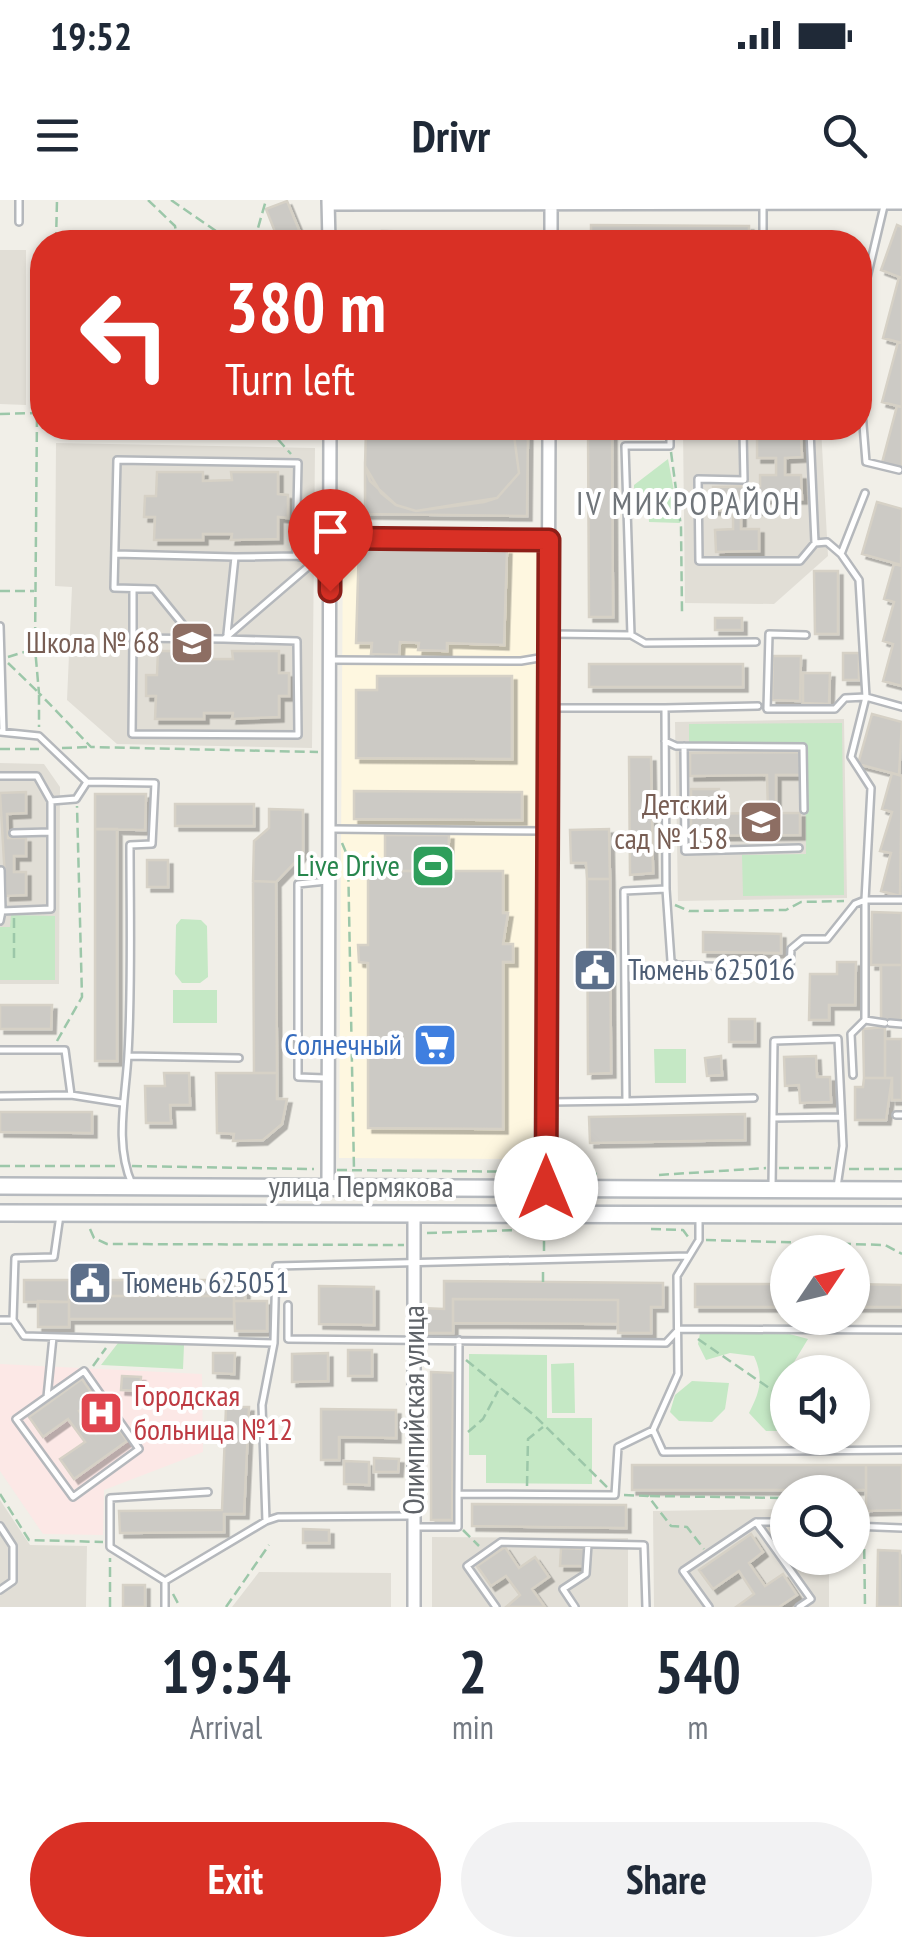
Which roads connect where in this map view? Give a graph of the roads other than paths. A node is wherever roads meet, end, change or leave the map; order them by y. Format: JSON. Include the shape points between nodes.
{"nodes":[{"id":1,"x":18,"y":200,"type":"edge"},
{"id":2,"x":328,"y":202,"type":"edge"},
{"id":3,"x":604,"y":202,"type":"edge"},
{"id":4,"x":852,"y":202,"type":"edge"},
{"id":5,"x":885,"y":203,"type":"junction"},
{"id":6,"x":902,"y":203,"type":"edge"},
{"id":7,"x":763,"y":204,"type":"junction"},
{"id":8,"x":551,"y":205,"type":"junction"},
{"id":9,"x":18,"y":222,"type":"dead end"},
{"id":10,"x":329,"y":230,"type":"edge"},
{"id":11,"x":551,"y":230,"type":"edge"},
{"id":12,"x":763,"y":230,"type":"edge"},
{"id":13,"x":872,"y":257,"type":"edge"},
{"id":14,"x":330,"y":440,"type":"edge"},
{"id":15,"x":549,"y":440,"type":"edge"},
{"id":16,"x":670,"y":440,"type":"edge"},
{"id":17,"x":744,"y":440,"type":"edge"},
{"id":18,"x":810,"y":440,"type":"edge"},
{"id":19,"x":864,"y":440,"type":"edge"},
{"id":20,"x":899,"y":470,"type":"dead end"},
{"id":21,"x":864,"y":493,"type":"dead end"},
{"id":22,"x":330,"y":538,"type":"junction"},
{"id":23,"x":549,"y":540,"type":"junction"},
{"id":24,"x":815,"y":543,"type":"junction"},
{"id":25,"x":115,"y":554,"type":"junction"},
{"id":26,"x":841,"y":554,"type":"junction"},
{"id":27,"x":296,"y":556,"type":"junction"},
{"id":28,"x":330,"y":556,"type":"junction"},
{"id":29,"x":235,"y":557,"type":"junction"},
{"id":30,"x":316,"y":560,"type":"junction"},
{"id":31,"x":133,"y":589,"type":"junction"},
{"id":32,"x":0,"y":626,"type":"edge"},
{"id":33,"x":549,"y":634,"type":"junction"},
{"id":34,"x":631,"y":635,"type":"junction"},
{"id":35,"x":806,"y":635,"type":"dead end"},
{"id":36,"x":134,"y":638,"type":"junction"},
{"id":37,"x":225,"y":638,"type":"junction"},
{"id":38,"x":195,"y":639,"type":"junction"},
{"id":39,"x":756,"y":642,"type":"dead end"},
{"id":40,"x":548,"y":656,"type":"junction"},
{"id":41,"x":330,"y":660,"type":"junction"},
{"id":42,"x":866,"y":697,"type":"junction"},
{"id":43,"x":758,"y":706,"type":"dead end"},
{"id":44,"x":548,"y":708,"type":"junction"},
{"id":45,"x":665,"y":708,"type":"junction"},
{"id":46,"x":902,"y":708,"type":"edge"},
{"id":47,"x":2,"y":732,"type":"edge"},
{"id":48,"x":665,"y":741,"type":"junction"},
{"id":49,"x":684,"y":746,"type":"junction"},
{"id":50,"x":0,"y":776,"type":"edge"},
{"id":51,"x":88,"y":782,"type":"junction"},
{"id":52,"x":51,"y":801,"type":"junction"},
{"id":53,"x":804,"y":810,"type":"dead end"},
{"id":54,"x":332,"y":829,"type":"junction"},
{"id":55,"x":547,"y":831,"type":"junction"},
{"id":56,"x":51,"y":832,"type":"junction"},
{"id":57,"x":12,"y":833,"type":"dead end"},
{"id":58,"x":799,"y":848,"type":"dead end"},
{"id":59,"x":1,"y":870,"type":"edge"},
{"id":60,"x":330,"y":881,"type":"junction"},
{"id":61,"x":666,"y":889,"type":"junction"},
{"id":62,"x":902,"y":900,"type":"edge"},
{"id":63,"x":862,"y":901,"type":"junction"},
{"id":64,"x":2,"y":911,"type":"edge"},
{"id":65,"x":0,"y":921,"type":"edge"},
{"id":66,"x":865,"y":1020,"type":"junction"},
{"id":67,"x":902,"y":1024,"type":"edge"},
{"id":68,"x":0,"y":1050,"type":"edge"},
{"id":69,"x":128,"y":1056,"type":"junction"},
{"id":70,"x":238,"y":1058,"type":"dead end"},
{"id":71,"x":853,"y":1075,"type":"dead end"},
{"id":72,"x":328,"y":1078,"type":"junction"},
{"id":73,"x":71,"y":1095,"type":"junction"},
{"id":74,"x":0,"y":1096,"type":"edge"},
{"id":75,"x":754,"y":1098,"type":"dead end"},
{"id":76,"x":626,"y":1101,"type":"junction"},
{"id":77,"x":546,"y":1102,"type":"junction"},
{"id":78,"x":122,"y":1103,"type":"junction"},
{"id":79,"x":772,"y":1118,"type":"junction"},
{"id":80,"x":840,"y":1118,"type":"junction"},
{"id":81,"x":328,"y":1178,"type":"junction"},
{"id":82,"x":546,"y":1180,"type":"junction"},
{"id":83,"x":0,"y":1186,"type":"edge"},
{"id":84,"x":133,"y":1186,"type":"junction"},
{"id":85,"x":772,"y":1189,"type":"junction"},
{"id":86,"x":837,"y":1190,"type":"junction"},
{"id":87,"x":902,"y":1190,"type":"edge"},
{"id":88,"x":0,"y":1213,"type":"edge"},
{"id":89,"x":60,"y":1213,"type":"junction"},
{"id":90,"x":414,"y":1214,"type":"junction"},
{"id":91,"x":699,"y":1214,"type":"junction"},
{"id":92,"x":902,"y":1215,"type":"edge"},
{"id":93,"x":689,"y":1256,"type":"junction"},
{"id":94,"x":414,"y":1260,"type":"junction"},
{"id":95,"x":288,"y":1306,"type":"dead end"},
{"id":96,"x":0,"y":1320,"type":"edge"},
{"id":97,"x":13,"y":1320,"type":"junction"},
{"id":98,"x":679,"y":1329,"type":"junction"},
{"id":99,"x":902,"y":1330,"type":"edge"},
{"id":100,"x":52,"y":1337,"type":"junction"},
{"id":101,"x":414,"y":1340,"type":"junction"},
{"id":102,"x":459,"y":1340,"type":"junction"},
{"id":103,"x":274,"y":1344,"type":"junction"},
{"id":104,"x":48,"y":1397,"type":"junction"},
{"id":105,"x":653,"y":1430,"type":"junction"},
{"id":106,"x":902,"y":1450,"type":"edge"},
{"id":107,"x":208,"y":1492,"type":"dead end"},
{"id":108,"x":458,"y":1494,"type":"junction"},
{"id":109,"x":266,"y":1521,"type":"junction"},
{"id":110,"x":414,"y":1522,"type":"junction"},
{"id":111,"x":756,"y":1522,"type":"junction"},
{"id":112,"x":770,"y":1522,"type":"edge"},
{"id":113,"x":0,"y":1526,"type":"edge"},
{"id":114,"x":870,"y":1528,"type":"edge"},
{"id":115,"x":902,"y":1528,"type":"edge"},
{"id":116,"x":588,"y":1544,"type":"junction"},
{"id":117,"x":165,"y":1581,"type":"junction"},
{"id":118,"x":0,"y":1590,"type":"edge"},
{"id":119,"x":164,"y":1607,"type":"edge"},
{"id":120,"x":414,"y":1607,"type":"edge"},
{"id":121,"x":496,"y":1607,"type":"edge"},
{"id":122,"x":576,"y":1607,"type":"edge"},
{"id":123,"x":646,"y":1607,"type":"edge"},
{"id":124,"x":708,"y":1607,"type":"edge"},
{"id":125,"x":800,"y":1607,"type":"edge"}],
"edges":[{"from":1,"to":9,"type":"lane"},
{"from":2,"to":8,"type":"street"},
{"from":2,"to":10,"type":"street"},
{"from":3,"to":7,"type":"street"},
{"from":3,"to":8,"type":"street"},
{"from":4,"to":5,"type":"street"},
{"from":4,"to":7,"type":"street"},
{"from":5,"to":6,"type":"street"},
{"from":5,"to":13,"type":"lane"},
{"from":7,"to":12,"type":"lane"},
{"from":8,"to":11,"type":"street"},
{"from":14,"to":22,"type":"street"},
{"from":15,"to":23,"type":"street"},
{"from":16,"to":34,"type":"lane","via":[[670,446],[625,446]]},
{"from":17,"to":24,"type":"lane","via":[[744,480],[698,479],[698,560],[800,561]]},
{"from":18,"to":24,"type":"lane"},
{"from":19,"to":20,"type":"lane","via":[[866,462]]},
{"from":21,"to":26,"type":"lane"},
{"from":22,"to":23,"type":"lane"},
{"from":22,"to":28,"type":"street"},
{"from":23,"to":33,"type":"street"},
{"from":24,"to":26,"type":"lane","via":[[827,542]]},
{"from":25,"to":27,"type":"lane","via":[[117,460],[298,463]]},
{"from":25,"to":29,"type":"lane"},
{"from":25,"to":31,"type":"lane","via":[[114,588]]},
{"from":26,"to":42,"type":"lane","via":[[859,580]]},
{"from":27,"to":29,"type":"lane"},
{"from":27,"to":30,"type":"lane"},
{"from":28,"to":30,"type":"lane"},
{"from":28,"to":41,"type":"street"},
{"from":29,"to":37,"type":"lane"},
{"from":30,"to":37,"type":"lane"},
{"from":31,"to":36,"type":"lane"},
{"from":31,"to":38,"type":"lane","via":[[154,588]]},
{"from":32,"to":47,"type":"lane"},
{"from":33,"to":34,"type":"lane"},
{"from":33,"to":40,"type":"street"},
{"from":34,"to":39,"type":"lane","via":[[645,643]]},
{"from":35,"to":42,"type":"lane","via":[[768,634],[767,709],[835,710],[845,698]]},
{"from":36,"to":37,"type":"lane","via":[[132,734],[298,735],[296,641]]},
{"from":36,"to":38,"type":"lane"},
{"from":37,"to":38,"type":"lane"},
{"from":40,"to":41,"type":"lane"},
{"from":40,"to":44,"type":"street"},
{"from":41,"to":54,"type":"street"},
{"from":42,"to":46,"type":"lane"},
{"from":42,"to":63,"type":"lane","via":[[851,757],[871,788]]},
{"from":43,"to":45,"type":"lane"},
{"from":44,"to":45,"type":"lane"},
{"from":44,"to":55,"type":"street"},
{"from":45,"to":48,"type":"lane"},
{"from":47,"to":51,"type":"lane","via":[[39,736]]},
{"from":48,"to":49,"type":"lane"},
{"from":48,"to":61,"type":"lane"},
{"from":49,"to":53,"type":"lane","via":[[803,746]]},
{"from":49,"to":58,"type":"lane","via":[[685,851]]},
{"from":50,"to":52,"type":"lane","via":[[38,776]]},
{"from":51,"to":52,"type":"lane","via":[[76,799]]},
{"from":51,"to":69,"type":"lane","via":[[154,783],[152,844],[130,845]]},
{"from":52,"to":56,"type":"lane"},
{"from":54,"to":55,"type":"lane"},
{"from":54,"to":60,"type":"street"},
{"from":55,"to":77,"type":"street"},
{"from":56,"to":57,"type":"lane"},
{"from":56,"to":64,"type":"lane","via":[[51,909]]},
{"from":59,"to":64,"type":"lane"},
{"from":60,"to":72,"type":"street"},
{"from":60,"to":72,"type":"lane","via":[[298,884],[298,1077]]},
{"from":61,"to":63,"type":"lane","via":[[676,965],[790,969],[791,950],[803,938],[826,939]]},
{"from":61,"to":76,"type":"lane","via":[[624,891]]},
{"from":62,"to":63,"type":"lane"},
{"from":63,"to":66,"type":"lane"},
{"from":64,"to":65,"type":"lane"},
{"from":66,"to":67,"type":"lane"},
{"from":66,"to":71,"type":"lane","via":[[851,1034]]},
{"from":68,"to":73,"type":"lane","via":[[65,1050]]},
{"from":69,"to":70,"type":"lane"},
{"from":69,"to":78,"type":"lane"},
{"from":72,"to":81,"type":"street"},
{"from":73,"to":74,"type":"lane"},
{"from":73,"to":78,"type":"lane"},
{"from":75,"to":76,"type":"lane"},
{"from":76,"to":77,"type":"lane"},
{"from":77,"to":82,"type":"street"},
{"from":78,"to":84,"type":"lane","via":[[124,1166]]},
{"from":79,"to":80,"type":"lane"},
{"from":79,"to":80,"type":"lane","via":[[774,1041],[838,1039]]},
{"from":79,"to":85,"type":"lane"},
{"from":80,"to":86,"type":"lane"},
{"from":81,"to":82,"type":"main road","name":"улица Пермякова"},
{"from":81,"to":84,"type":"main road","name":"улица Пермякова"},
{"from":82,"to":85,"type":"main road","name":"улица Пермякова"},
{"from":83,"to":84,"type":"main road","name":"улица Пермякова"},
{"from":85,"to":86,"type":"main road","name":"улица Пермякова"},
{"from":86,"to":87,"type":"main road","name":"улица Пермякова"},
{"from":88,"to":89,"type":"main road","name":"улица Пермякова"},
{"from":89,"to":90,"type":"main road","name":"улица Пермякова"},
{"from":89,"to":97,"type":"lane","via":[[54,1257],[15,1258]]},
{"from":90,"to":91,"type":"main road","name":"улица Пермякова"},
{"from":90,"to":94,"type":"street","name":"Олимпийская улица"},
{"from":91,"to":92,"type":"main road","name":"улица Пермякова"},
{"from":91,"to":93,"type":"lane","via":[[699,1240]]},
{"from":93,"to":94,"type":"lane"},
{"from":93,"to":98,"type":"lane","via":[[678,1276]]},
{"from":94,"to":101,"type":"street","name":"Олимпийская улица"},
{"from":94,"to":103,"type":"lane","via":[[276,1266]]},
{"from":95,"to":101,"type":"lane","via":[[288,1339]]},
{"from":96,"to":97,"type":"lane"},
{"from":97,"to":100,"type":"lane","via":[[24,1336]]},
{"from":98,"to":99,"type":"lane"},
{"from":98,"to":102,"type":"lane","via":[[666,1343]]},
{"from":98,"to":105,"type":"lane","via":[[678,1374]]},
{"from":100,"to":103,"type":"lane"},
{"from":100,"to":104,"type":"lane"},
{"from":101,"to":102,"type":"lane"},
{"from":101,"to":110,"type":"street","name":"Олимпийская улица"},
{"from":102,"to":108,"type":"lane"},
{"from":103,"to":109,"type":"lane","via":[[262,1406]]},
{"from":104,"to":104,"type":"lane","via":[[16,1419],[73,1497],[139,1449],[84,1371]]},
{"from":105,"to":106,"type":"lane","via":[[663,1452]]},
{"from":105,"to":108,"type":"lane","via":[[618,1448],[615,1495]]},
{"from":107,"to":117,"type":"lane","via":[[110,1498],[110,1544]]},
{"from":108,"to":110,"type":"lane","via":[[458,1527]]},
{"from":109,"to":110,"type":"lane"},
{"from":109,"to":117,"type":"lane"},
{"from":110,"to":120,"type":"street","name":"Олимпийская улица"},
{"from":111,"to":112,"type":"lane"},
{"from":111,"to":124,"type":"lane","via":[[684,1571]]},
{"from":111,"to":125,"type":"lane","via":[[811,1599]]},
{"from":113,"to":118,"type":"lane","via":[[14,1546],[12,1581]]},
{"from":114,"to":115,"type":"lane"},
{"from":116,"to":121,"type":"lane","via":[[501,1542],[467,1566]]},
{"from":116,"to":122,"type":"lane","via":[[586,1574],[564,1588]]},
{"from":116,"to":123,"type":"lane","via":[[644,1545]]},
{"from":117,"to":119,"type":"lane"}]}
